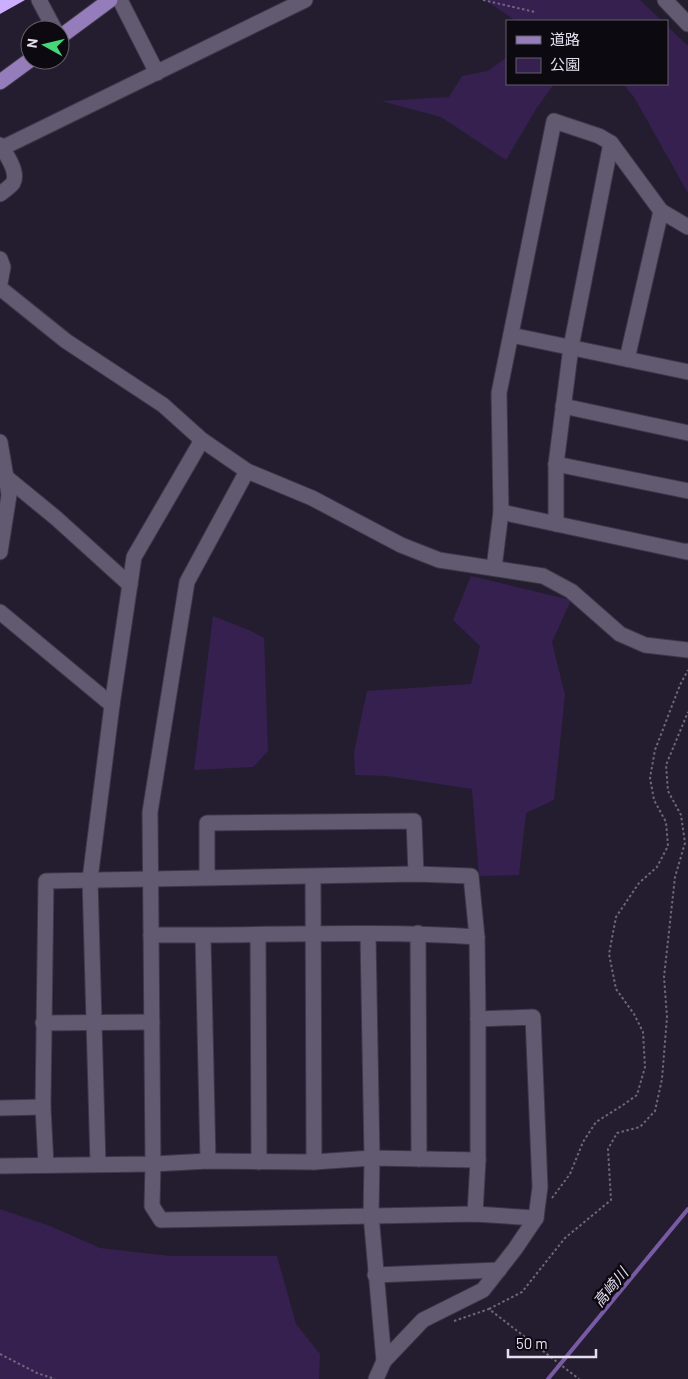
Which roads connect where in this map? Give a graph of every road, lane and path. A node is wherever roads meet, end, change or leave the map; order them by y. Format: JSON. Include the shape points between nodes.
{"nodes":[{"id":1,"x":39,"y":0,"type":"edge"},
{"id":2,"x":110,"y":0,"type":"edge"},
{"id":3,"x":120,"y":0,"type":"edge"},
{"id":4,"x":305,"y":0,"type":"edge"},
{"id":5,"x":482,"y":0,"type":"edge"},
{"id":6,"x":665,"y":0,"type":"edge"},
{"id":7,"x":535,"y":12,"type":"dead end"},
{"id":8,"x":50,"y":20,"type":"edge"},
{"id":9,"x":688,"y":24,"type":"edge"},
{"id":10,"x":70,"y":30,"type":"edge"},
{"id":11,"x":20,"y":67,"type":"edge"},
{"id":12,"x":157,"y":73,"type":"junction"},
{"id":13,"x":0,"y":82,"type":"edge"},
{"id":14,"x":611,"y":143,"type":"junction"},
{"id":15,"x":1,"y":147,"type":"edge"},
{"id":16,"x":0,"y":194,"type":"edge"},
{"id":17,"x":661,"y":211,"type":"junction"},
{"id":18,"x":688,"y":227,"type":"edge"},
{"id":19,"x":0,"y":259,"type":"edge"},
{"id":20,"x":0,"y":283,"type":"edge"},
{"id":21,"x":0,"y":288,"type":"edge"},
{"id":22,"x":511,"y":335,"type":"junction"},
{"id":23,"x":571,"y":347,"type":"junction"},
{"id":24,"x":627,"y":359,"type":"junction"},
{"id":25,"x":688,"y":372,"type":"edge"},
{"id":26,"x":563,"y":406,"type":"junction"},
{"id":27,"x":688,"y":433,"type":"edge"},
{"id":28,"x":202,"y":440,"type":"junction"},
{"id":29,"x":0,"y":442,"type":"edge"},
{"id":30,"x":556,"y":464,"type":"junction"},
{"id":31,"x":247,"y":471,"type":"junction"},
{"id":32,"x":6,"y":477,"type":"junction"},
{"id":33,"x":688,"y":491,"type":"edge"},
{"id":34,"x":501,"y":512,"type":"junction"},
{"id":35,"x":556,"y":524,"type":"junction"},
{"id":36,"x":688,"y":551,"type":"edge"},
{"id":37,"x":0,"y":552,"type":"edge"},
{"id":38,"x":494,"y":568,"type":"junction"},
{"id":39,"x":130,"y":585,"type":"junction"},
{"id":40,"x":0,"y":612,"type":"edge"},
{"id":41,"x":688,"y":650,"type":"edge"},
{"id":42,"x":688,"y":670,"type":"edge"},
{"id":43,"x":112,"y":705,"type":"junction"},
{"id":44,"x":688,"y":712,"type":"edge"},
{"id":45,"x":416,"y":874,"type":"junction"},
{"id":46,"x":207,"y":877,"type":"junction"},
{"id":47,"x":313,"y":877,"type":"junction"},
{"id":48,"x":151,"y":878,"type":"junction"},
{"id":49,"x":90,"y":879,"type":"junction"},
{"id":50,"x":418,"y":933,"type":"junction"},
{"id":51,"x":368,"y":934,"type":"junction"},
{"id":52,"x":152,"y":935,"type":"junction"},
{"id":53,"x":312,"y":935,"type":"junction"},
{"id":54,"x":203,"y":936,"type":"junction"},
{"id":55,"x":258,"y":936,"type":"junction"},
{"id":56,"x":477,"y":936,"type":"junction"},
{"id":57,"x":478,"y":1019,"type":"junction"},
{"id":58,"x":94,"y":1022,"type":"junction"},
{"id":59,"x":152,"y":1022,"type":"junction"},
{"id":60,"x":43,"y":1023,"type":"junction"},
{"id":61,"x":43,"y":1107,"type":"junction"},
{"id":62,"x":0,"y":1108,"type":"edge"},
{"id":63,"x":372,"y":1158,"type":"junction"},
{"id":64,"x":420,"y":1159,"type":"junction"},
{"id":65,"x":478,"y":1160,"type":"junction"},
{"id":66,"x":208,"y":1161,"type":"junction"},
{"id":67,"x":258,"y":1162,"type":"junction"},
{"id":68,"x":314,"y":1162,"type":"junction"},
{"id":69,"x":98,"y":1164,"type":"junction"},
{"id":70,"x":153,"y":1164,"type":"junction"},
{"id":71,"x":46,"y":1165,"type":"junction"},
{"id":72,"x":0,"y":1166,"type":"edge"},
{"id":73,"x":551,"y":1200,"type":"dead end"},
{"id":74,"x":475,"y":1214,"type":"junction"},
{"id":75,"x":371,"y":1216,"type":"junction"},
{"id":76,"x":536,"y":1218,"type":"junction"},
{"id":77,"x":499,"y":1270,"type":"junction"},
{"id":78,"x":376,"y":1275,"type":"junction"},
{"id":79,"x":489,"y":1309,"type":"junction"},
{"id":80,"x":448,"y":1322,"type":"dead end"},
{"id":81,"x":0,"y":1354,"type":"edge"},
{"id":82,"x":384,"y":1361,"type":"junction"},
{"id":83,"x":55,"y":1379,"type":"edge"},
{"id":84,"x":376,"y":1379,"type":"edge"},
{"id":85,"x":579,"y":1379,"type":"edge"}],
"edges":[{"from":1,"to":8,"type":"street"},
{"from":2,"to":10,"type":"main road"},
{"from":3,"to":12,"type":"street"},
{"from":4,"to":12,"type":"street"},
{"from":5,"to":7,"type":"path"},
{"from":6,"to":9,"type":"street"},
{"from":11,"to":13,"type":"main road"},
{"from":12,"to":15,"type":"street"},
{"from":14,"to":17,"type":"street"},
{"from":14,"to":22,"type":"street","via":[[554,121]]},
{"from":14,"to":23,"type":"street"},
{"from":15,"to":16,"type":"street","via":[[13,168],[14,177],[13,183]]},
{"from":17,"to":18,"type":"street"},
{"from":17,"to":24,"type":"street"},
{"from":19,"to":20,"type":"street","via":[[3,267]]},
{"from":21,"to":28,"type":"street","via":[[66,342],[163,405]]},
{"from":22,"to":23,"type":"street"},
{"from":22,"to":34,"type":"street","via":[[499,393]]},
{"from":23,"to":24,"type":"street"},
{"from":23,"to":26,"type":"street"},
{"from":24,"to":25,"type":"street"},
{"from":26,"to":27,"type":"street"},
{"from":26,"to":30,"type":"street"},
{"from":28,"to":31,"type":"street"},
{"from":28,"to":39,"type":"street","via":[[134,557]]},
{"from":29,"to":32,"type":"street"},
{"from":30,"to":33,"type":"street"},
{"from":30,"to":35,"type":"street"},
{"from":31,"to":38,"type":"street","via":[[312,498],[401,546],[439,560]]},
{"from":31,"to":48,"type":"street","via":[[187,582],[150,812]]},
{"from":32,"to":37,"type":"street","via":[[9,495]]},
{"from":32,"to":39,"type":"street"},
{"from":34,"to":35,"type":"street"},
{"from":34,"to":38,"type":"street"},
{"from":35,"to":36,"type":"street"},
{"from":38,"to":41,"type":"street","via":[[543,576],[571,591],[620,634],[645,645]]},
{"from":39,"to":43,"type":"street"},
{"from":40,"to":43,"type":"street"},
{"from":42,"to":73,"type":"path","via":[[655,750],[650,778],[654,800],[666,822],[668,846],[657,867],[639,883],[616,917],[609,954],[616,989],[642,1032],[645,1067],[637,1095],[596,1122],[582,1142],[570,1174]]},
{"from":43,"to":49,"type":"street"},
{"from":44,"to":79,"type":"path","via":[[666,765],[668,791],[681,815],[685,843],[675,877],[664,977],[667,1017],[662,1079],[655,1111],[640,1127],[617,1133],[608,1150],[610,1200],[564,1238],[522,1292]]},
{"from":45,"to":46,"type":"street","via":[[414,821],[207,823]]},
{"from":45,"to":47,"type":"street"},
{"from":45,"to":56,"type":"street","via":[[471,876]]},
{"from":46,"to":47,"type":"street"},
{"from":46,"to":48,"type":"street"},
{"from":47,"to":53,"type":"street"},
{"from":48,"to":49,"type":"street"},
{"from":48,"to":52,"type":"street"},
{"from":49,"to":58,"type":"street"},
{"from":49,"to":60,"type":"street","via":[[46,881]]},
{"from":50,"to":51,"type":"street"},
{"from":50,"to":56,"type":"street"},
{"from":50,"to":64,"type":"street"},
{"from":51,"to":53,"type":"street"},
{"from":51,"to":63,"type":"street"},
{"from":52,"to":54,"type":"street"},
{"from":52,"to":59,"type":"street"},
{"from":53,"to":55,"type":"street"},
{"from":53,"to":68,"type":"street"},
{"from":54,"to":55,"type":"street"},
{"from":54,"to":66,"type":"street"},
{"from":55,"to":67,"type":"street"},
{"from":56,"to":57,"type":"street"},
{"from":57,"to":65,"type":"street"},
{"from":57,"to":76,"type":"street","via":[[533,1017],[540,1187]]},
{"from":58,"to":59,"type":"street"},
{"from":58,"to":60,"type":"street"},
{"from":58,"to":69,"type":"street"},
{"from":59,"to":70,"type":"street"},
{"from":60,"to":61,"type":"street"},
{"from":61,"to":62,"type":"street"},
{"from":61,"to":71,"type":"street"},
{"from":63,"to":64,"type":"street"},
{"from":63,"to":68,"type":"street"},
{"from":63,"to":75,"type":"street"},
{"from":64,"to":65,"type":"street"},
{"from":65,"to":74,"type":"street"},
{"from":66,"to":67,"type":"street"},
{"from":66,"to":70,"type":"street"},
{"from":67,"to":68,"type":"street"},
{"from":69,"to":70,"type":"street"},
{"from":69,"to":71,"type":"street"},
{"from":70,"to":75,"type":"street","via":[[152,1206],[161,1220]]},
{"from":71,"to":72,"type":"street"},
{"from":74,"to":75,"type":"street"},
{"from":74,"to":76,"type":"street"},
{"from":75,"to":78,"type":"street"},
{"from":76,"to":77,"type":"street"},
{"from":77,"to":78,"type":"street"},
{"from":77,"to":82,"type":"street","via":[[483,1290],[423,1320]]},
{"from":78,"to":82,"type":"street"},
{"from":79,"to":80,"type":"path"},
{"from":79,"to":85,"type":"path"},
{"from":81,"to":83,"type":"path"},
{"from":82,"to":84,"type":"street"}]}
